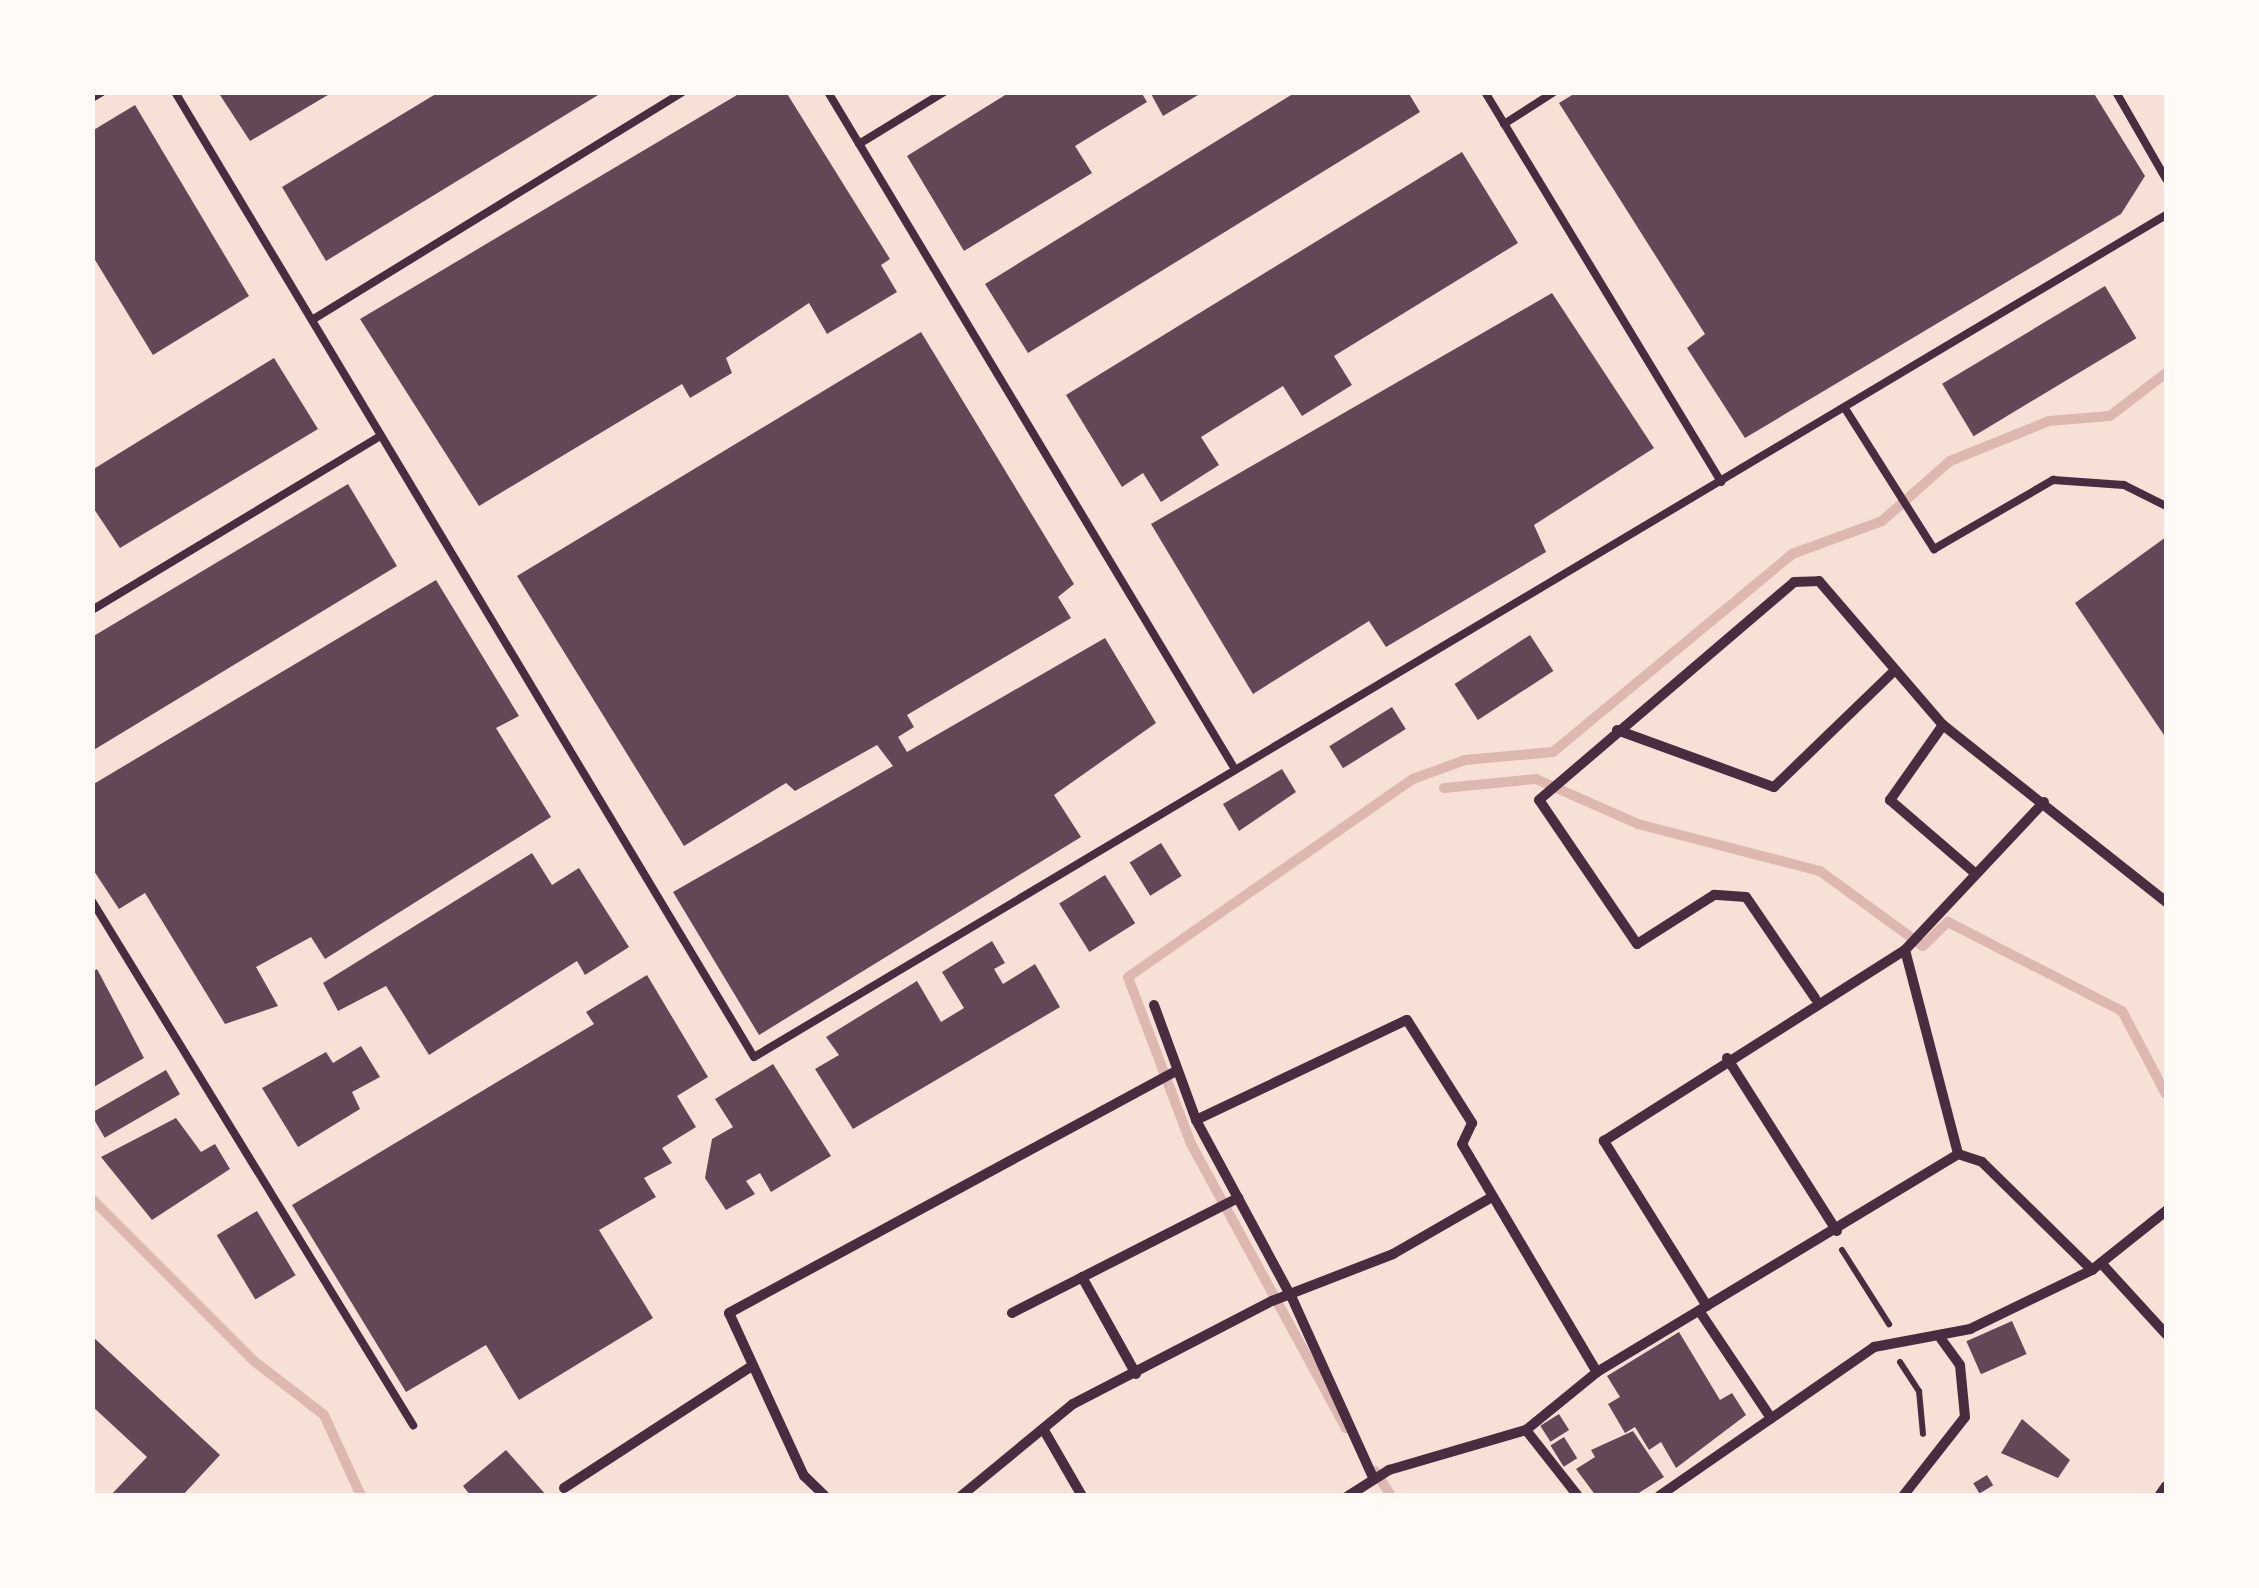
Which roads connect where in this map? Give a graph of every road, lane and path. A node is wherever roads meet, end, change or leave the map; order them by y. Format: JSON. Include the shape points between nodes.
{"nodes":[{"id":1,"x":102,"y":92,"type":"edge"},
{"id":2,"x":175,"y":92,"type":"edge"},
{"id":3,"x":682,"y":92,"type":"edge"},
{"id":4,"x":828,"y":92,"type":"edge"},
{"id":5,"x":944,"y":92,"type":"edge"},
{"id":6,"x":1485,"y":92,"type":"edge"},
{"id":7,"x":1554,"y":92,"type":"edge"},
{"id":8,"x":2116,"y":92,"type":"edge"},
{"id":9,"x":92,"y":98,"type":"edge"},
{"id":10,"x":1504,"y":124,"type":"junction"},
{"id":11,"x":859,"y":144,"type":"junction"},
{"id":12,"x":2166,"y":180,"type":"edge"},
{"id":13,"x":2166,"y":215,"type":"edge"},
{"id":14,"x":312,"y":320,"type":"junction"},
{"id":15,"x":1846,"y":410,"type":"junction"},
{"id":16,"x":381,"y":436,"type":"junction"},
{"id":17,"x":1721,"y":482,"type":"junction"},
{"id":18,"x":2166,"y":506,"type":"edge"},
{"id":19,"x":92,"y":610,"type":"edge"},
{"id":20,"x":1891,"y":674,"type":"junction"},
{"id":21,"x":1942,"y":726,"type":"junction"},
{"id":22,"x":1616,"y":730,"type":"junction"},
{"id":23,"x":1234,"y":766,"type":"junction"},
{"id":24,"x":2044,"y":802,"type":"junction"},
{"id":25,"x":1976,"y":874,"type":"junction"},
{"id":26,"x":92,"y":901,"type":"edge"},
{"id":27,"x":2166,"y":902,"type":"edge"},
{"id":28,"x":1905,"y":950,"type":"junction"},
{"id":29,"x":1815,"y":998,"type":"junction"},
{"id":30,"x":1154,"y":1005,"type":"dead end"},
{"id":31,"x":1727,"y":1058,"type":"junction"},
{"id":32,"x":1174,"y":1072,"type":"junction"},
{"id":33,"x":1196,"y":1120,"type":"junction"},
{"id":34,"x":1958,"y":1154,"type":"junction"},
{"id":35,"x":1492,"y":1197,"type":"junction"},
{"id":36,"x":1230,"y":1202,"type":"junction"},
{"id":37,"x":2166,"y":1211,"type":"edge"},
{"id":38,"x":1835,"y":1233,"type":"junction"},
{"id":39,"x":2096,"y":1266,"type":"junction"},
{"id":40,"x":1082,"y":1277,"type":"junction"},
{"id":41,"x":1282,"y":1299,"type":"junction"},
{"id":42,"x":1703,"y":1309,"type":"junction"},
{"id":43,"x":1012,"y":1313,"type":"dead end"},
{"id":44,"x":2166,"y":1334,"type":"edge"},
{"id":45,"x":1941,"y":1340,"type":"junction"},
{"id":46,"x":1895,"y":1343,"type":"junction"},
{"id":47,"x":752,"y":1366,"type":"junction"},
{"id":48,"x":1597,"y":1372,"type":"junction"},
{"id":49,"x":1136,"y":1374,"type":"junction"},
{"id":50,"x":1771,"y":1418,"type":"junction"},
{"id":51,"x":412,"y":1425,"type":"dead end"},
{"id":52,"x":1526,"y":1430,"type":"junction"},
{"id":53,"x":1046,"y":1432,"type":"junction"},
{"id":54,"x":1374,"y":1478,"type":"junction"},
{"id":55,"x":1910,"y":1483,"type":"junction"},
{"id":56,"x":2166,"y":1486,"type":"edge"},
{"id":57,"x":564,"y":1488,"type":"dead end"},
{"id":58,"x":825,"y":1496,"type":"edge"},
{"id":59,"x":961,"y":1496,"type":"edge"},
{"id":60,"x":1082,"y":1496,"type":"edge"},
{"id":61,"x":1348,"y":1496,"type":"edge"},
{"id":62,"x":1372,"y":1496,"type":"edge"},
{"id":63,"x":1578,"y":1496,"type":"edge"},
{"id":64,"x":1659,"y":1496,"type":"edge"},
{"id":65,"x":1903,"y":1496,"type":"edge"},
{"id":66,"x":2159,"y":1496,"type":"edge"}],
"edges":[{"from":1,"to":9,"type":"lane"},
{"from":2,"to":14,"type":"lane"},
{"from":3,"to":14,"type":"lane"},
{"from":4,"to":11,"type":"lane"},
{"from":5,"to":11,"type":"lane"},
{"from":6,"to":10,"type":"lane"},
{"from":7,"to":10,"type":"lane"},
{"from":8,"to":12,"type":"lane"},
{"from":10,"to":17,"type":"lane"},
{"from":11,"to":23,"type":"lane"},
{"from":13,"to":15,"type":"lane"},
{"from":14,"to":16,"type":"lane"},
{"from":15,"to":17,"type":"lane"},
{"from":15,"to":18,"type":"lane","via":[[1934,548],[2053,480],[2124,485]]},
{"from":16,"to":19,"type":"lane"},
{"from":16,"to":23,"type":"lane","via":[[754,1057]]},
{"from":17,"to":23,"type":"lane"},
{"from":20,"to":21,"type":"street"},
{"from":20,"to":22,"type":"street","via":[[1774,787]]},
{"from":20,"to":22,"type":"street","via":[[1819,581],[1794,582]]},
{"from":21,"to":24,"type":"street"},
{"from":21,"to":25,"type":"street","via":[[1890,800]]},
{"from":22,"to":29,"type":"street","via":[[1539,800],[1637,944],[1714,895],[1746,897]]},
{"from":24,"to":25,"type":"street"},
{"from":24,"to":27,"type":"street"},
{"from":25,"to":28,"type":"street"},
{"from":26,"to":51,"type":"lane"},
{"from":28,"to":29,"type":"street"},
{"from":28,"to":34,"type":"street"},
{"from":29,"to":31,"type":"street"},
{"from":30,"to":32,"type":"street"},
{"from":31,"to":38,"type":"street"},
{"from":31,"to":42,"type":"street","via":[[1604,1141]]},
{"from":32,"to":33,"type":"street"},
{"from":32,"to":47,"type":"street","via":[[729,1313]]},
{"from":33,"to":35,"type":"street","via":[[1407,1020],[1472,1123],[1462,1144]]},
{"from":33,"to":36,"type":"street"},
{"from":34,"to":38,"type":"street"},
{"from":34,"to":39,"type":"street","via":[[1982,1162]]},
{"from":35,"to":41,"type":"street"},
{"from":35,"to":48,"type":"street"},
{"from":36,"to":40,"type":"street"},
{"from":36,"to":41,"type":"street"},
{"from":37,"to":39,"type":"street"},
{"from":38,"to":42,"type":"street"},
{"from":38,"to":46,"type":"path"},
{"from":39,"to":44,"type":"street"},
{"from":39,"to":45,"type":"street"},
{"from":40,"to":43,"type":"street"},
{"from":40,"to":49,"type":"street"},
{"from":41,"to":49,"type":"street"},
{"from":41,"to":54,"type":"street"},
{"from":42,"to":48,"type":"street"},
{"from":42,"to":50,"type":"street"},
{"from":45,"to":46,"type":"street"},
{"from":45,"to":55,"type":"street","via":[[1960,1365],[1969,1400]]},
{"from":46,"to":50,"type":"street"},
{"from":46,"to":55,"type":"path","via":[[1919,1391],[1923,1446]]},
{"from":47,"to":57,"type":"street"},
{"from":47,"to":58,"type":"street","via":[[804,1476]]},
{"from":48,"to":52,"type":"street"},
{"from":49,"to":53,"type":"street","via":[[1073,1404]]},
{"from":50,"to":64,"type":"street"},
{"from":52,"to":54,"type":"street"},
{"from":52,"to":63,"type":"street"},
{"from":53,"to":59,"type":"street"},
{"from":53,"to":60,"type":"street"},
{"from":54,"to":61,"type":"street"},
{"from":54,"to":62,"type":"street"},
{"from":55,"to":65,"type":"street"},
{"from":56,"to":66,"type":"street"}]}
